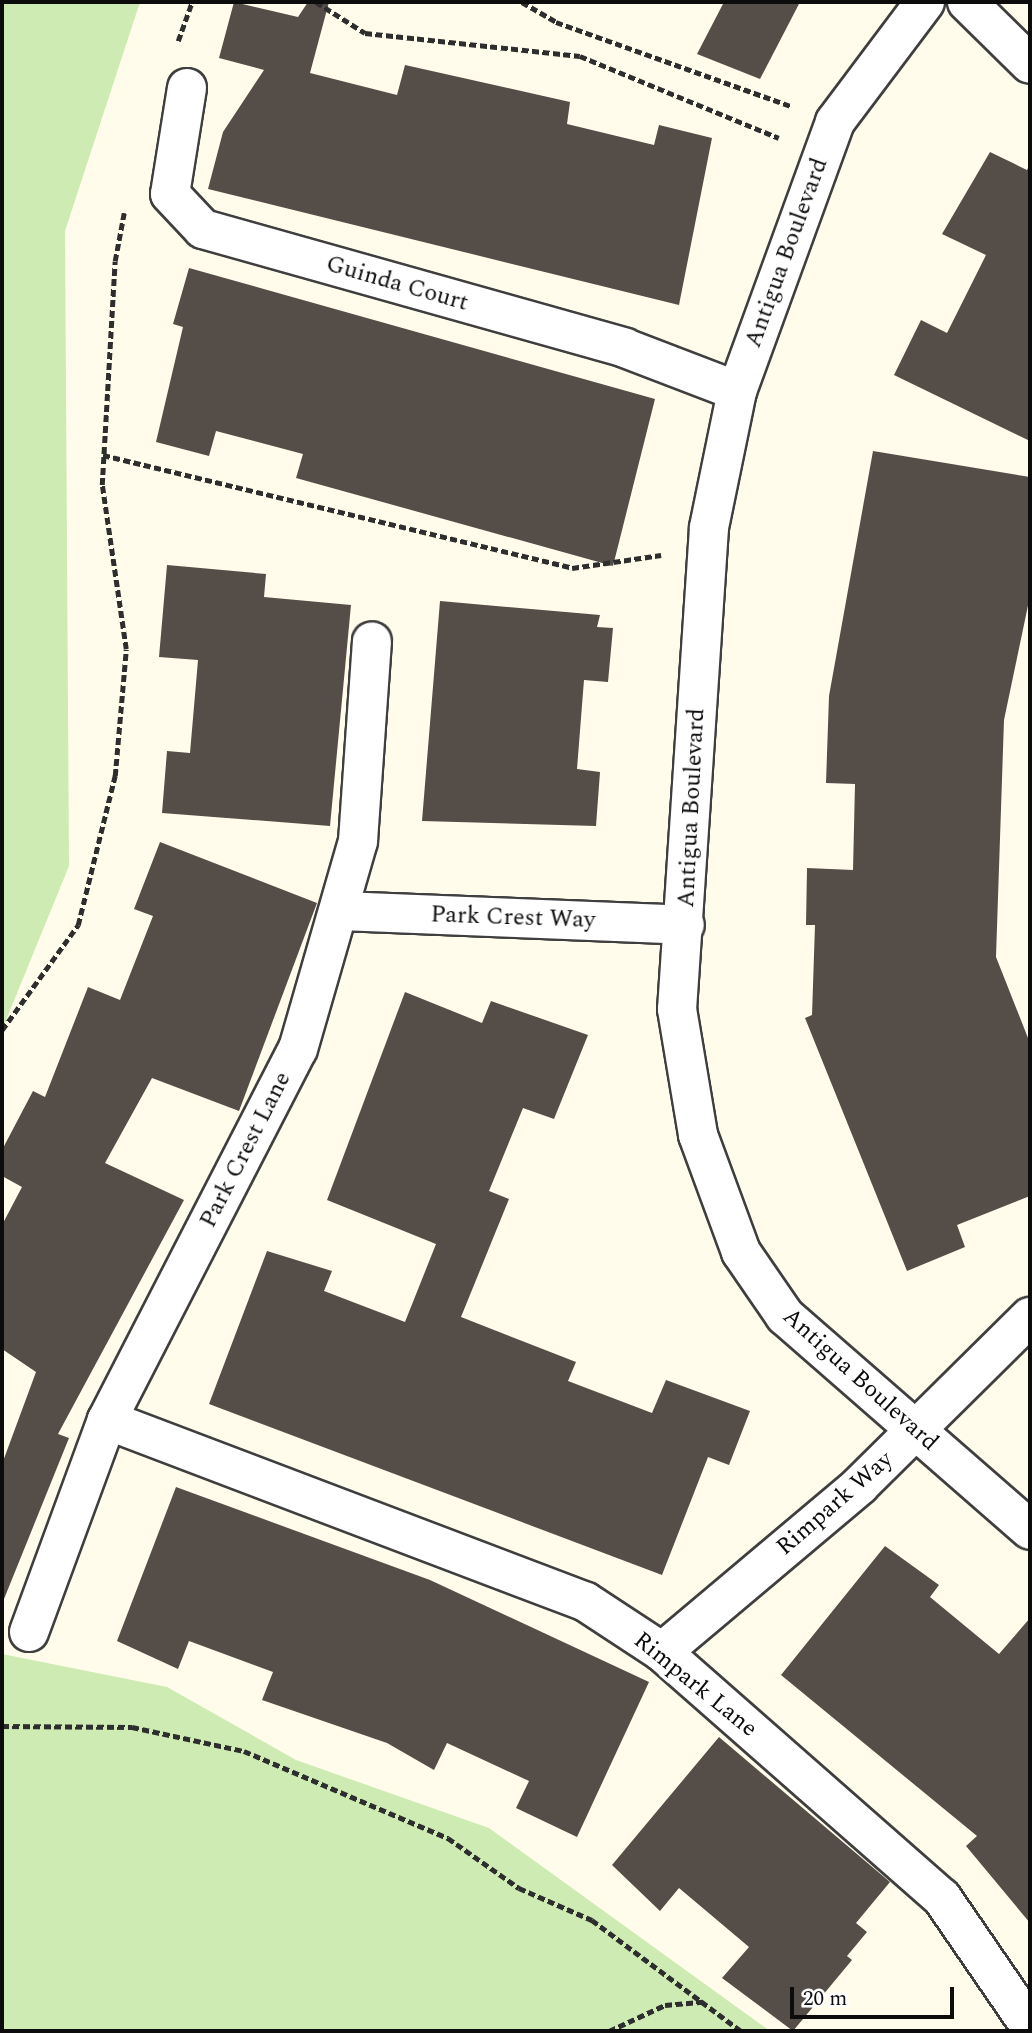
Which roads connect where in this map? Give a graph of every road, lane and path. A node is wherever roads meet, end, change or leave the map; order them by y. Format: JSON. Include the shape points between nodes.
{"nodes":[{"id":1,"x":192,"y":2,"type":"edge"},
{"id":2,"x":316,"y":2,"type":"edge"},
{"id":3,"x":522,"y":2,"type":"edge"},
{"id":4,"x":925,"y":2,"type":"edge"},
{"id":5,"x":967,"y":2,"type":"edge"},
{"id":6,"x":174,"y":53,"type":"dead end"},
{"id":7,"x":1030,"y":64,"type":"edge"},
{"id":8,"x":187,"y":88,"type":"dead end"},
{"id":9,"x":828,"y":139,"type":"junction"},
{"id":10,"x":125,"y":208,"type":"dead end"},
{"id":11,"x":737,"y":391,"type":"junction"},
{"id":12,"x":103,"y":455,"type":"junction"},
{"id":13,"x":707,"y":552,"type":"junction"},
{"id":14,"x":372,"y":641,"type":"dead end"},
{"id":15,"x":341,"y":911,"type":"junction"},
{"id":16,"x":685,"y":925,"type":"junction"},
{"id":17,"x":2,"y":1030,"type":"edge"},
{"id":18,"x":1030,"y":1317,"type":"edge"},
{"id":19,"x":107,"y":1420,"type":"junction"},
{"id":20,"x":915,"y":1433,"type":"junction"},
{"id":21,"x":1030,"y":1530,"type":"edge"},
{"id":22,"x":29,"y":1632,"type":"dead end"},
{"id":23,"x":662,"y":1652,"type":"junction"},
{"id":24,"x":2,"y":1726,"type":"edge"},
{"id":25,"x":703,"y":2002,"type":"junction"},
{"id":26,"x":1030,"y":2026,"type":"edge"},
{"id":27,"x":609,"y":2031,"type":"edge"},
{"id":28,"x":741,"y":2031,"type":"edge"}],
"edges":[{"from":1,"to":6,"type":"path"},
{"from":2,"to":9,"type":"path","via":[[365,33],[580,57]]},
{"from":3,"to":9,"type":"path","via":[[556,22]]},
{"from":4,"to":9,"type":"street","name":"Antigua Boulevard"},
{"from":5,"to":7,"type":"street"},
{"from":8,"to":11,"type":"street","name":"Guinda Court","via":[[170,194],[203,229],[625,348]]},
{"from":9,"to":11,"type":"street","name":"Antigua Boulevard"},
{"from":10,"to":12,"type":"path","via":[[115,261]]},
{"from":11,"to":13,"type":"street","name":"Antigua Boulevard"},
{"from":12,"to":13,"type":"path","via":[[572,568]]},
{"from":12,"to":17,"type":"path","via":[[126,649],[115,776],[78,925]]},
{"from":13,"to":16,"type":"street","name":"Antigua Boulevard"},
{"from":14,"to":15,"type":"street","name":"Park Crest Lane","via":[[358,841]]},
{"from":15,"to":16,"type":"street","name":"Park Crest Way"},
{"from":15,"to":19,"type":"street","name":"Park Crest Lane","via":[[298,1049]]},
{"from":16,"to":20,"type":"street","name":"Antigua Boulevard","via":[[677,1009],[698,1135],[741,1252],[785,1316]]},
{"from":18,"to":20,"type":"street","name":"Rimpark Way"},
{"from":19,"to":22,"type":"street","name":"Park Crest Lane"},
{"from":19,"to":23,"type":"street","name":"Rimpark Lane","via":[[586,1602]]},
{"from":20,"to":21,"type":"street","name":"Antigua Boulevard"},
{"from":20,"to":23,"type":"street","name":"Rimpark Way"},
{"from":23,"to":26,"type":"street","name":"Rimpark Lane","via":[[942,1898]]},
{"from":24,"to":25,"type":"path","via":[[132,1727],[244,1751],[449,1838],[519,1888],[593,1920]]},
{"from":25,"to":27,"type":"path","via":[[665,2005]]},
{"from":25,"to":28,"type":"path"}]}
